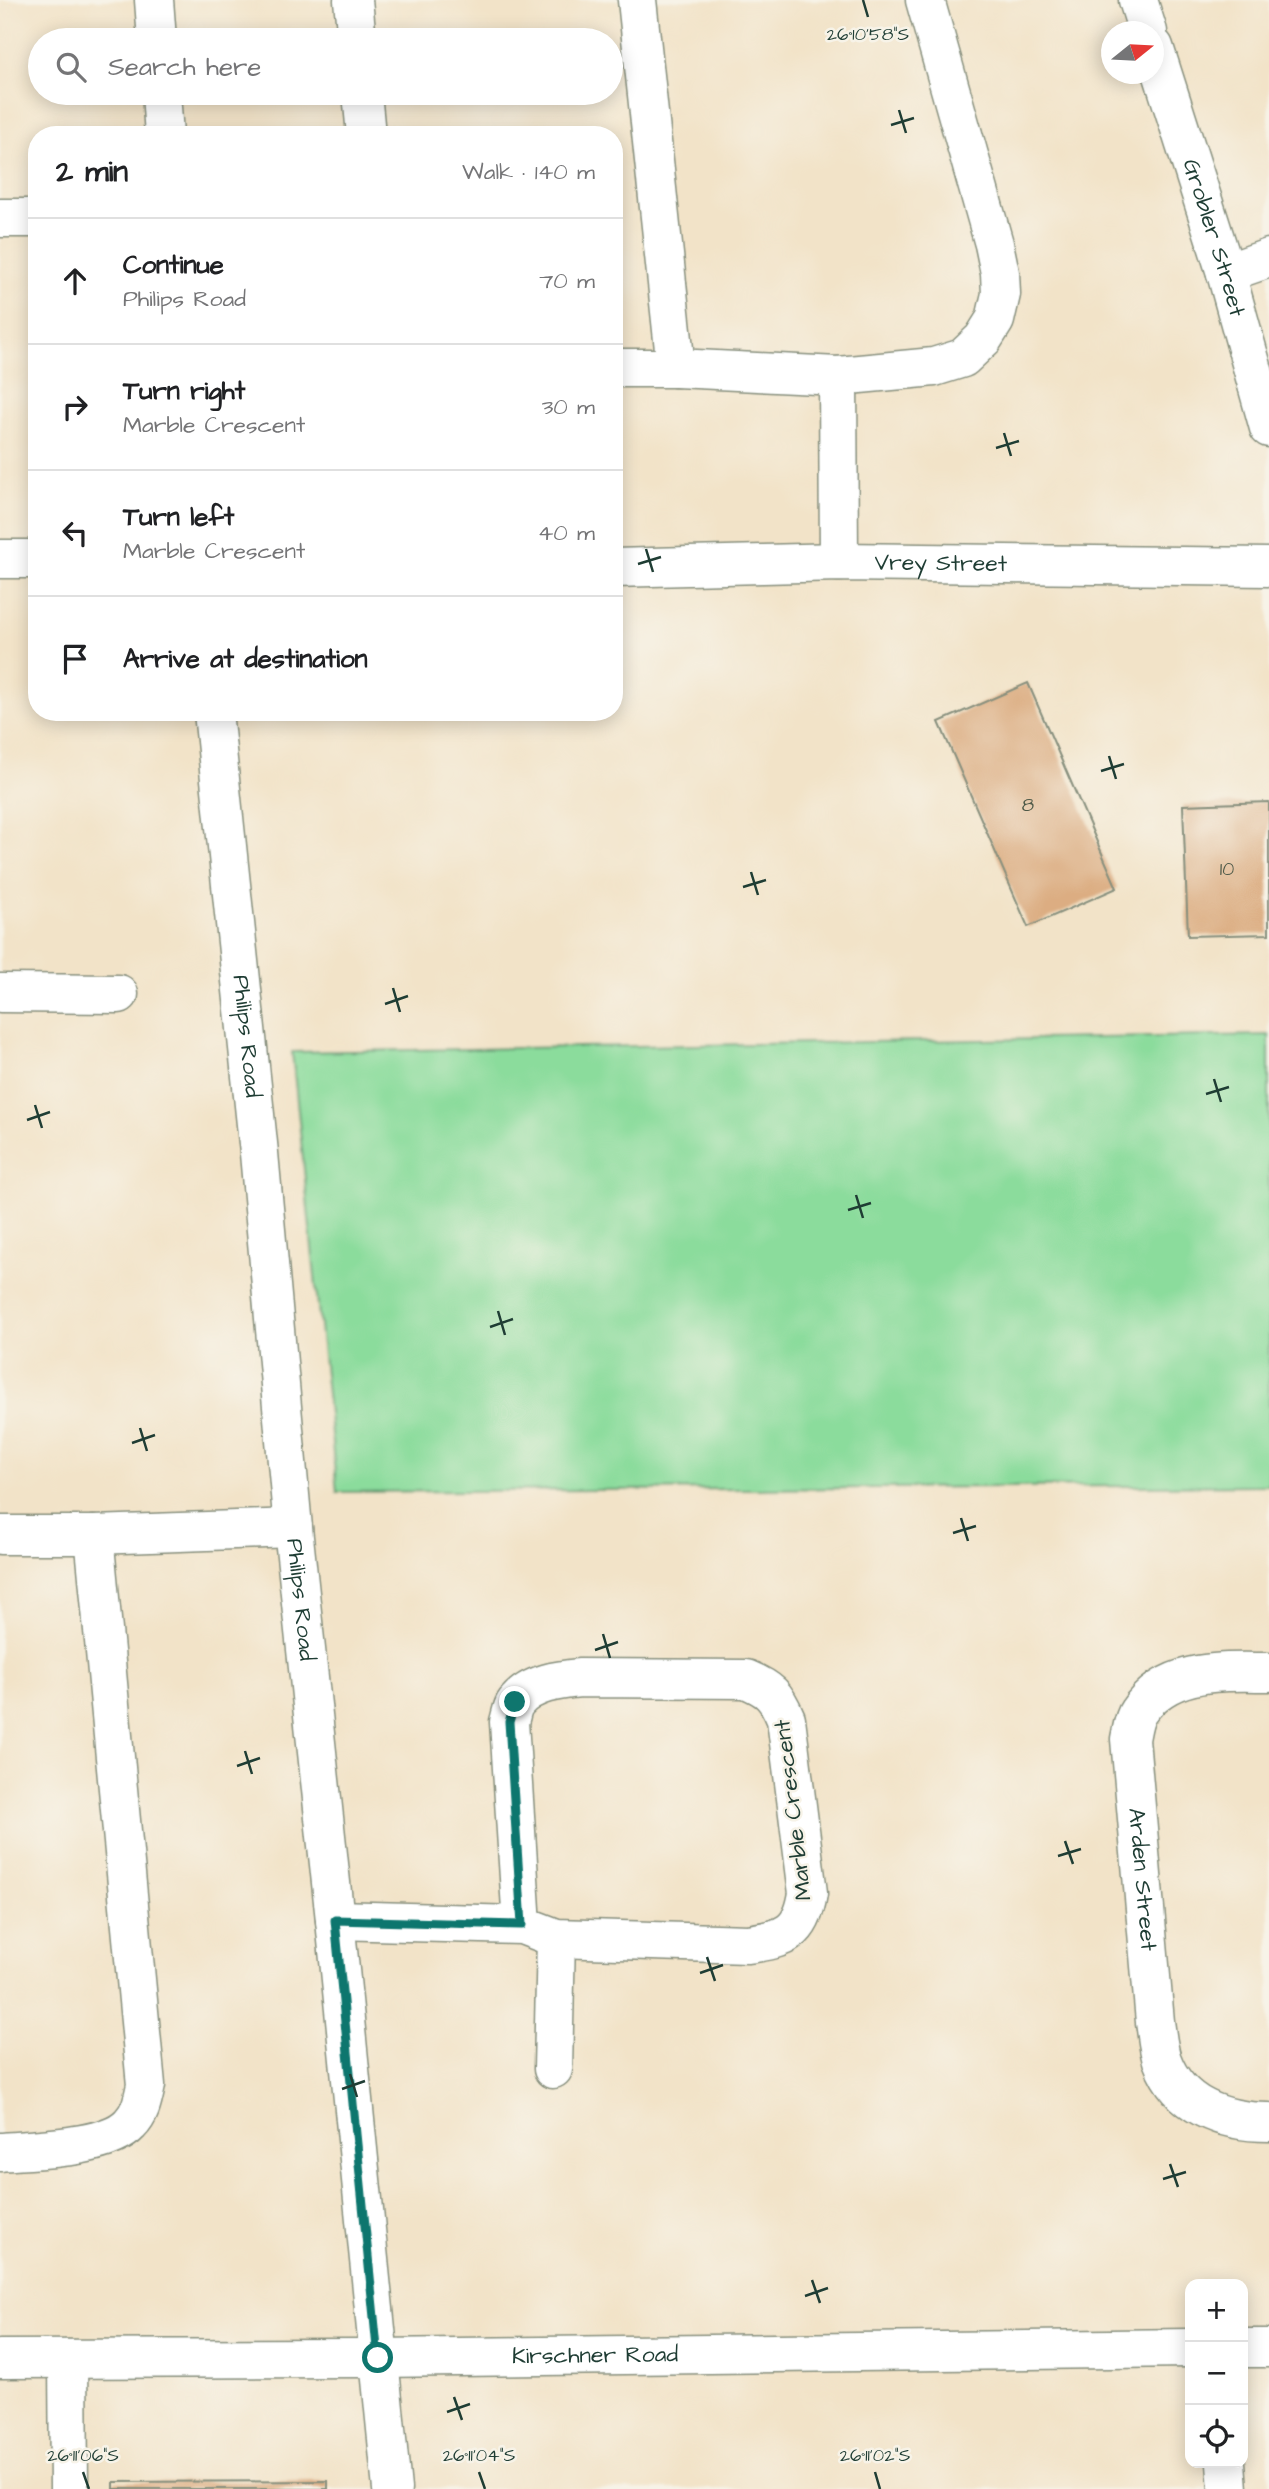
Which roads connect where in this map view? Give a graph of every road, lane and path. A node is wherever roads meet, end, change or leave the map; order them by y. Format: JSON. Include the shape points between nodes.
{"nodes":[{"id":1,"x":153,"y":0,"type":"edge"},
{"id":2,"x":353,"y":0,"type":"edge"},
{"id":3,"x":637,"y":0,"type":"edge"},
{"id":4,"x":925,"y":0,"type":"edge"},
{"id":5,"x":1138,"y":0,"type":"edge"},
{"id":6,"x":1145,"y":21,"type":"edge"},
{"id":7,"x":156,"y":28,"type":"edge"},
{"id":8,"x":356,"y":28,"type":"edge"},
{"id":9,"x":1164,"y":81,"type":"edge"},
{"id":10,"x":161,"y":105,"type":"edge"},
{"id":11,"x":363,"y":105,"type":"edge"},
{"id":12,"x":163,"y":126,"type":"edge"},
{"id":13,"x":365,"y":126,"type":"edge"},
{"id":14,"x":0,"y":218,"type":"edge"},
{"id":15,"x":28,"y":218,"type":"edge"},
{"id":16,"x":1269,"y":258,"type":"edge"},
{"id":17,"x":1226,"y":273,"type":"junction"},
{"id":18,"x":623,"y":368,"type":"edge"},
{"id":19,"x":676,"y":368,"type":"junction"},
{"id":20,"x":838,"y":376,"type":"junction"},
{"id":21,"x":1269,"y":428,"type":"edge"},
{"id":22,"x":0,"y":559,"type":"edge"},
{"id":23,"x":28,"y":559,"type":"edge"},
{"id":24,"x":839,"y":562,"type":"junction"},
{"id":25,"x":1269,"y":567,"type":"edge"},
{"id":26,"x":623,"y":568,"type":"edge"},
{"id":27,"x":214,"y":721,"type":"edge"},
{"id":28,"x":0,"y":993,"type":"edge"},
{"id":29,"x":119,"y":994,"type":"dead end"},
{"id":30,"x":293,"y":1528,"type":"junction"},
{"id":31,"x":0,"y":1535,"type":"edge"},
{"id":32,"x":94,"y":1535,"type":"junction"},
{"id":33,"x":1269,"y":1672,"type":"edge"},
{"id":34,"x":335,"y":1920,"type":"junction"},
{"id":35,"x":539,"y":1932,"type":"junction"},
{"id":36,"x":553,"y":2069,"type":"dead end"},
{"id":37,"x":1269,"y":2122,"type":"edge"},
{"id":38,"x":0,"y":2152,"type":"edge"},
{"id":39,"x":1269,"y":2347,"type":"edge"},
{"id":40,"x":1185,"y":2348,"type":"edge"},
{"id":41,"x":1248,"y":2348,"type":"edge"},
{"id":42,"x":378,"y":2358,"type":"junction"},
{"id":43,"x":0,"y":2359,"type":"edge"},
{"id":44,"x":68,"y":2359,"type":"junction"},
{"id":45,"x":1226,"y":2468,"type":"edge"},
{"id":46,"x":69,"y":2489,"type":"edge"},
{"id":47,"x":392,"y":2489,"type":"edge"},
{"id":48,"x":1228,"y":2489,"type":"edge"}],
"edges":[{"from":1,"to":7,"type":"street"},
{"from":2,"to":8,"type":"street"},
{"from":3,"to":19,"type":"street"},
{"from":4,"to":20,"type":"street","via":[[994,244],[1001,294],[995,320],[963,358],[934,367]]},
{"from":5,"to":6,"type":"street"},
{"from":9,"to":17,"type":"street","name":"Grobler Street"},
{"from":10,"to":12,"type":"street"},
{"from":11,"to":13,"type":"street"},
{"from":14,"to":15,"type":"street"},
{"from":16,"to":17,"type":"street"},
{"from":17,"to":21,"type":"street","name":"Grobler Street"},
{"from":18,"to":19,"type":"street"},
{"from":19,"to":20,"type":"street"},
{"from":20,"to":24,"type":"street"},
{"from":22,"to":23,"type":"street"},
{"from":24,"to":25,"type":"street","name":"Vrey Street"},
{"from":24,"to":26,"type":"street","name":"Vrey Street"},
{"from":27,"to":30,"type":"street","name":"Philips Road"},
{"from":28,"to":29,"type":"street"},
{"from":30,"to":32,"type":"street"},
{"from":30,"to":34,"type":"street","name":"Philips Road"},
{"from":31,"to":32,"type":"street"},
{"from":32,"to":38,"type":"street","via":[[146,2085],[142,2106],[130,2125],[111,2137]]},
{"from":33,"to":37,"type":"street","name":"Arden Street","via":[[1186,1676],[1154,1694],[1136,1714],[1130,1739],[1162,2059],[1176,2085],[1198,2107],[1223,2116]]},
{"from":34,"to":35,"type":"street","name":"Marble Crescent"},
{"from":34,"to":42,"type":"street","name":"Philips Road"},
{"from":35,"to":35,"type":"street","name":"Marble Crescent","via":[[748,1944],[790,1933],[805,1915],[808,1893],[786,1719],[777,1699],[764,1686],[746,1679],[580,1678],[534,1688],[515,1702],[509,1722]]},
{"from":35,"to":36,"type":"street"},
{"from":39,"to":41,"type":"street"},
{"from":40,"to":42,"type":"street","name":"Kirschner Road"},
{"from":42,"to":44,"type":"street","name":"Kirschner Road"},
{"from":42,"to":47,"type":"street","name":"Philips Road"},
{"from":43,"to":44,"type":"street","name":"Kirschner Road"},
{"from":44,"to":46,"type":"street"},
{"from":45,"to":48,"type":"street"}]}
